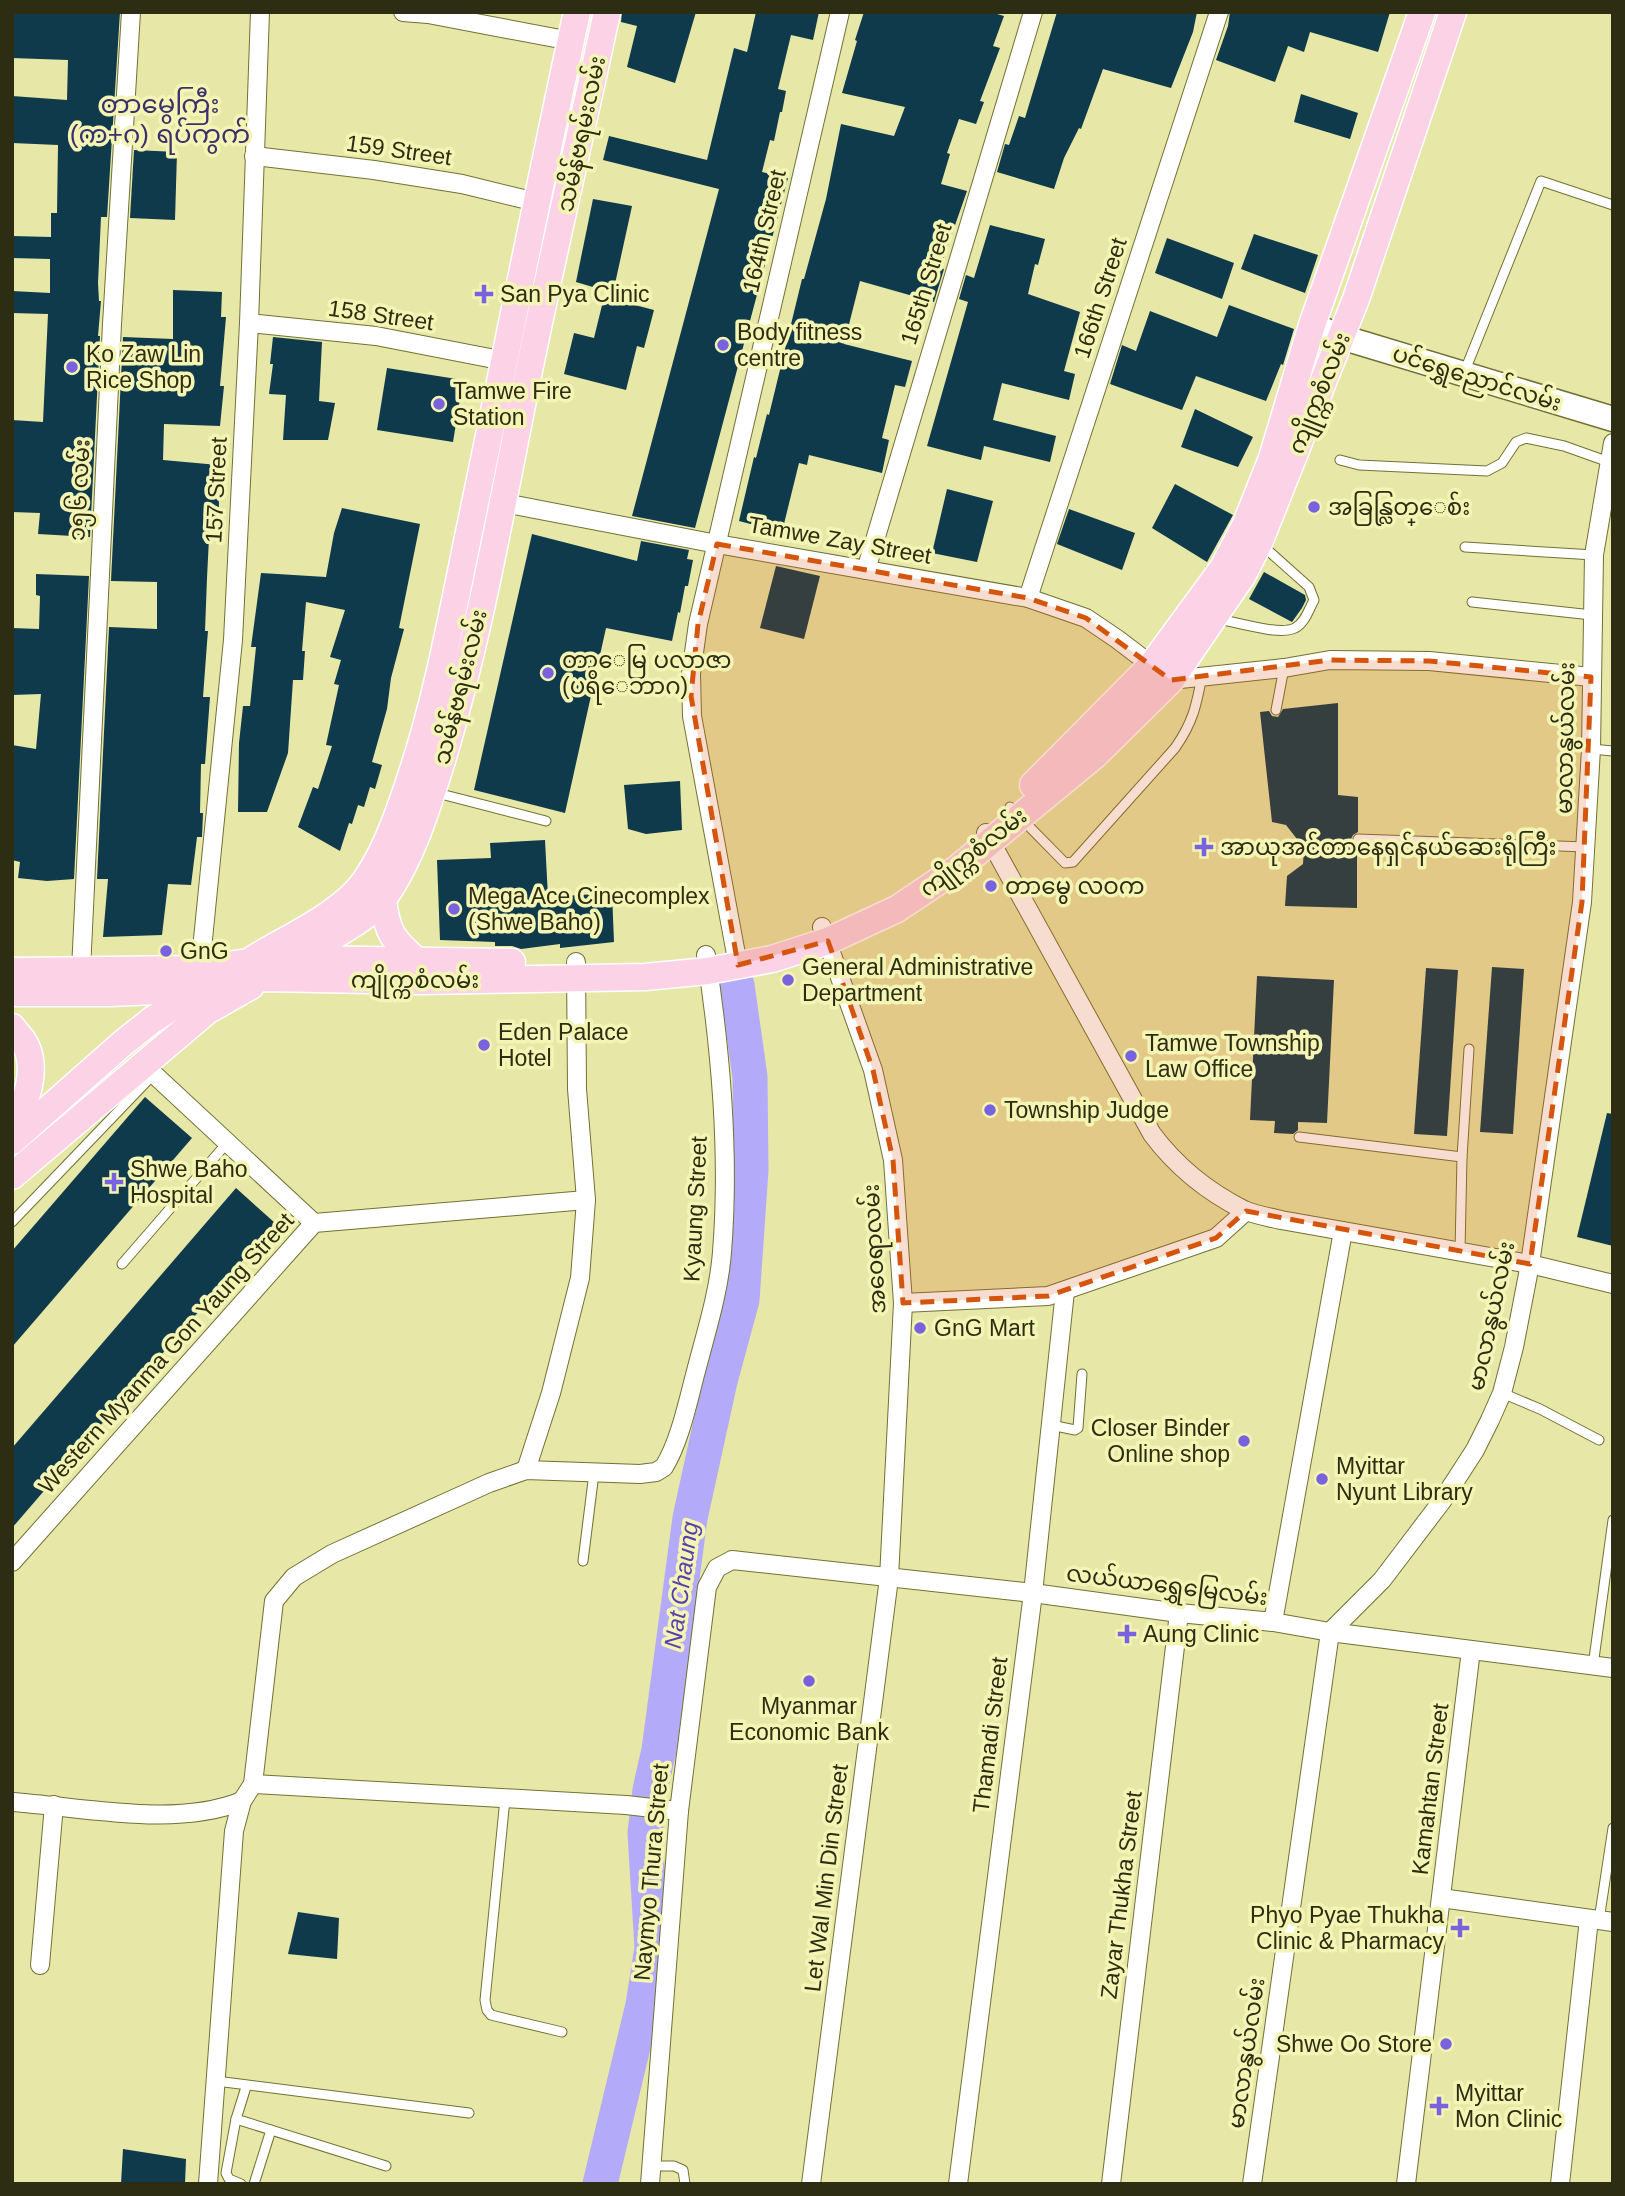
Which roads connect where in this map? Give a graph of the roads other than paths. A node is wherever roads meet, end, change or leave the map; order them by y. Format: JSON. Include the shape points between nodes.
{"nodes":[{"id":1,"x":131,"y":12,"type":"edge"},
{"id":2,"x":260,"y":12,"type":"edge"},
{"id":3,"x":403,"y":12,"type":"edge"},
{"id":4,"x":577,"y":12,"type":"edge"},
{"id":5,"x":607,"y":12,"type":"edge"},
{"id":6,"x":840,"y":12,"type":"edge"},
{"id":7,"x":1033,"y":12,"type":"edge"},
{"id":8,"x":1219,"y":12,"type":"edge"},
{"id":9,"x":1422,"y":12,"type":"edge"},
{"id":10,"x":1453,"y":12,"type":"edge"},
{"id":11,"x":571,"y":41,"type":"junction"},
{"id":12,"x":254,"y":156,"type":"junction"},
{"id":13,"x":536,"y":202,"type":"junction"},
{"id":14,"x":1613,"y":205,"type":"edge"},
{"id":15,"x":249,"y":323,"type":"junction"},
{"id":16,"x":1312,"y":326,"type":"junction"},
{"id":17,"x":1342,"y":337,"type":"junction"},
{"id":18,"x":517,"y":364,"type":"junction"},
{"id":19,"x":1463,"y":373,"type":"junction"},
{"id":20,"x":1613,"y":419,"type":"edge"},
{"id":21,"x":501,"y":442,"type":"junction"},
{"id":22,"x":1613,"y":443,"type":"edge"},
{"id":23,"x":1340,"y":460,"type":"dead end"},
{"id":24,"x":1609,"y":462,"type":"junction"},
{"id":25,"x":501,"y":514,"type":"junction"},
{"id":26,"x":472,"y":518,"type":"junction"},
{"id":27,"x":1250,"y":538,"type":"junction"},
{"id":28,"x":717,"y":544,"type":"junction"},
{"id":29,"x":1465,"y":547,"type":"dead end"},
{"id":30,"x":1594,"y":555,"type":"junction"},
{"id":31,"x":866,"y":570,"type":"junction"},
{"id":32,"x":1028,"y":598,"type":"junction"},
{"id":33,"x":1472,"y":602,"type":"dead end"},
{"id":34,"x":1205,"y":612,"type":"junction"},
{"id":35,"x":1592,"y":615,"type":"junction"},
{"id":36,"x":1284,"y":668,"type":"junction"},
{"id":37,"x":1162,"y":672,"type":"junction"},
{"id":38,"x":1202,"y":676,"type":"junction"},
{"id":39,"x":1591,"y":677,"type":"junction"},
{"id":40,"x":1276,"y":710,"type":"dead end"},
{"id":41,"x":1591,"y":749,"type":"junction"},
{"id":42,"x":1613,"y":751,"type":"edge"},
{"id":43,"x":432,"y":792,"type":"junction"},
{"id":44,"x":1015,"y":812,"type":"junction"},
{"id":45,"x":546,"y":821,"type":"dead end"},
{"id":46,"x":988,"y":836,"type":"junction"},
{"id":47,"x":1357,"y":839,"type":"dead end"},
{"id":48,"x":1586,"y":847,"type":"junction"},
{"id":49,"x":383,"y":900,"type":"junction"},
{"id":50,"x":825,"y":934,"type":"junction"},
{"id":51,"x":736,"y":958,"type":"junction"},
{"id":52,"x":294,"y":959,"type":"junction"},
{"id":53,"x":418,"y":962,"type":"junction"},
{"id":54,"x":707,"y":963,"type":"junction"},
{"id":55,"x":81,"y":970,"type":"junction"},
{"id":56,"x":256,"y":970,"type":"junction"},
{"id":57,"x":12,"y":971,"type":"edge"},
{"id":58,"x":577,"y":971,"type":"junction"},
{"id":59,"x":202,"y":978,"type":"junction"},
{"id":60,"x":12,"y":993,"type":"edge"},
{"id":61,"x":12,"y":1027,"type":"edge"},
{"id":62,"x":1469,"y":1049,"type":"dead end"},
{"id":63,"x":148,"y":1070,"type":"junction"},
{"id":64,"x":12,"y":1133,"type":"edge"},
{"id":65,"x":1299,"y":1137,"type":"dead end"},
{"id":66,"x":12,"y":1141,"type":"edge"},
{"id":67,"x":227,"y":1143,"type":"junction"},
{"id":68,"x":1461,"y":1157,"type":"junction"},
{"id":69,"x":12,"y":1176,"type":"edge"},
{"id":70,"x":586,"y":1200,"type":"junction"},
{"id":71,"x":16,"y":1211,"type":"edge"},
{"id":72,"x":1245,"y":1211,"type":"junction"},
{"id":73,"x":12,"y":1222,"type":"edge"},
{"id":74,"x":314,"y":1223,"type":"junction"},
{"id":75,"x":1343,"y":1231,"type":"junction"},
{"id":76,"x":1460,"y":1251,"type":"junction"},
{"id":77,"x":122,"y":1264,"type":"dead end"},
{"id":78,"x":1530,"y":1264,"type":"junction"},
{"id":79,"x":1613,"y":1284,"type":"edge"},
{"id":80,"x":1065,"y":1291,"type":"junction"},
{"id":81,"x":903,"y":1303,"type":"junction"},
{"id":82,"x":1082,"y":1374,"type":"dead end"},
{"id":83,"x":1502,"y":1393,"type":"junction"},
{"id":84,"x":1051,"y":1425,"type":"junction"},
{"id":85,"x":1599,"y":1440,"type":"dead end"},
{"id":86,"x":526,"y":1470,"type":"junction"},
{"id":87,"x":594,"y":1473,"type":"junction"},
{"id":88,"x":1613,"y":1520,"type":"edge"},
{"id":89,"x":583,"y":1561,"type":"dead end"},
{"id":90,"x":12,"y":1562,"type":"edge"},
{"id":91,"x":717,"y":1569,"type":"joint"},
{"id":92,"x":889,"y":1578,"type":"junction"},
{"id":93,"x":1033,"y":1593,"type":"junction"},
{"id":94,"x":1179,"y":1613,"type":"junction"},
{"id":95,"x":1273,"y":1622,"type":"junction"},
{"id":96,"x":1330,"y":1632,"type":"junction"},
{"id":97,"x":1471,"y":1650,"type":"junction"},
{"id":98,"x":1593,"y":1666,"type":"junction"},
{"id":99,"x":1613,"y":1668,"type":"edge"},
{"id":100,"x":253,"y":1784,"type":"junction"},
{"id":101,"x":505,"y":1799,"type":"junction"},
{"id":102,"x":242,"y":1801,"type":"junction"},
{"id":103,"x":12,"y":1802,"type":"edge"},
{"id":104,"x":54,"y":1805,"type":"junction"},
{"id":105,"x":671,"y":1810,"type":"junction"},
{"id":106,"x":1613,"y":1828,"type":"edge"},
{"id":107,"x":1441,"y":1898,"type":"junction"},
{"id":108,"x":1601,"y":1921,"type":"edge"},
{"id":109,"x":40,"y":1965,"type":"dead end"},
{"id":110,"x":562,"y":2032,"type":"dead end"},
{"id":111,"x":216,"y":2081,"type":"junction"},
{"id":112,"x":246,"y":2087,"type":"junction"},
{"id":113,"x":470,"y":2113,"type":"dead end"},
{"id":114,"x":236,"y":2119,"type":"junction"},
{"id":115,"x":271,"y":2130,"type":"junction"},
{"id":116,"x":386,"y":2166,"type":"dead end"},
{"id":117,"x":651,"y":2175,"type":"edge"},
{"id":118,"x":208,"y":2184,"type":"edge"},
{"id":119,"x":241,"y":2184,"type":"edge"},
{"id":120,"x":254,"y":2184,"type":"edge"},
{"id":121,"x":685,"y":2184,"type":"edge"},
{"id":122,"x":811,"y":2184,"type":"edge"},
{"id":123,"x":958,"y":2184,"type":"edge"},
{"id":124,"x":1111,"y":2184,"type":"edge"},
{"id":125,"x":1252,"y":2184,"type":"edge"},
{"id":126,"x":1406,"y":2184,"type":"edge"},
{"id":127,"x":1560,"y":2184,"type":"edge"}],
"edges":[{"from":1,"to":55,"type":"street","name":"၁၅၆ လမ်း"},
{"from":2,"to":12,"type":"street","name":"157 Street"},
{"from":3,"to":11,"type":"street"},
{"from":4,"to":11,"type":"main road","name":"သမိန်ဗရမ်းလမ်း"},
{"from":5,"to":18,"type":"main road","name":"သမိန်ဗရမ်းလမ်း"},
{"from":6,"to":28,"type":"street","name":"164th Street"},
{"from":7,"to":31,"type":"street","name":"165th Street"},
{"from":8,"to":32,"type":"street","name":"166th Street"},
{"from":9,"to":16,"type":"main road","name":"ကျိုက္ကစံလမ်း"},
{"from":10,"to":17,"type":"main road","name":"ကျိုက္ကစံလမ်း"},
{"from":11,"to":13,"type":"main road","name":"သမိန်ဗရမ်းလမ်း"},
{"from":12,"to":13,"type":"street","name":"159 Street","via":[[462,184]]},
{"from":12,"to":15,"type":"street","name":"157 Street"},
{"from":13,"to":18,"type":"main road","name":"သမိန်ဗရမ်းလမ်း"},
{"from":14,"to":19,"type":"lane","via":[[1541,181]]},
{"from":15,"to":18,"type":"street","name":"158 Street","via":[[376,336]]},
{"from":15,"to":59,"type":"street","name":"157 Street","via":[[233,640]]},
{"from":16,"to":17,"type":"street","name":"ပင်ရွှေညောင်လမ်း"},
{"from":16,"to":27,"type":"main road","name":"ကျိုက္ကစံလမ်း"},
{"from":17,"to":19,"type":"street","name":"ပင်ရွှေညောင်လမ်း"},
{"from":17,"to":27,"type":"main road","name":"ကျိုက္ကစံလမ်း"},
{"from":18,"to":21,"type":"main road","name":"သမိန်ဗရမ်းလမ်း"},
{"from":19,"to":20,"type":"street","name":"ပင်ရွှေညောင်လမ်း"},
{"from":21,"to":25,"type":"main road","name":"သမိန်ဗရမ်းလမ်း"},
{"from":21,"to":26,"type":"main road","name":"သမိန်ဗရမ်းလမ်း"},
{"from":22,"to":24,"type":"street","name":"မာလာနွယ်လမ်း"},
{"from":23,"to":24,"type":"lane","via":[[1377,467],[1487,471],[1502,463],[1516,442],[1526,438]]},
{"from":24,"to":30,"type":"street","name":"မာလာနွယ်လမ်း"},
{"from":25,"to":26,"type":"main road"},
{"from":25,"to":28,"type":"street","name":"Tamwe Zay Street"},
{"from":25,"to":43,"type":"main road","name":"သမိန်ဗရမ်းလမ်း","via":[[458,708]]},
{"from":26,"to":56,"type":"main road","name":"သမိန်ဗရမ်းလမ်း","via":[[425,737],[382,855],[363,884],[343,903]]},
{"from":27,"to":34,"type":"main road","name":"ကျိုက္ကစံလမ်း","via":[[1242,576]]},
{"from":27,"to":34,"type":"lane","via":[[1309,587],[1314,600],[1302,623],[1281,630]]},
{"from":28,"to":31,"type":"street","name":"Tamwe Zay Street"},
{"from":28,"to":51,"type":"street","name":"164th Street","via":[[698,624],[691,696]]},
{"from":29,"to":30,"type":"lane"},
{"from":30,"to":35,"type":"street","name":"မာလာနွယ်လမ်း"},
{"from":31,"to":32,"type":"street","name":"Tamwe Zay Street"},
{"from":32,"to":37,"type":"street","name":"Tamwe Zay Street","via":[[1086,618]]},
{"from":33,"to":35,"type":"lane"},
{"from":34,"to":37,"type":"main road","name":"ကျိုက္ကစံလမ်း"},
{"from":35,"to":39,"type":"street","name":"မာလာနွယ်လမ်း"},
{"from":36,"to":38,"type":"street"},
{"from":36,"to":39,"type":"street","via":[[1330,660],[1429,661]]},
{"from":36,"to":40,"type":"lane"},
{"from":37,"to":38,"type":"street"},
{"from":37,"to":44,"type":"main road","name":"ကျိုက္ကစံလမ်း","via":[[1095,755]]},
{"from":38,"to":44,"type":"lane","via":[[1189,728],[1073,862],[1065,863]]},
{"from":39,"to":41,"type":"street","name":"မာလာနွယ်လမ်း"},
{"from":41,"to":42,"type":"lane"},
{"from":41,"to":48,"type":"street","name":"မာလာနွယ်လမ်း"},
{"from":43,"to":45,"type":"lane"},
{"from":43,"to":49,"type":"main road","name":"သမိန်ဗရမ်းလမ်း","via":[[406,858]]},
{"from":44,"to":46,"type":"main road","name":"ကျိုက္ကစံလမ်း"},
{"from":46,"to":50,"type":"main road","name":"ကျိုက္ကစံလမ်း","via":[[958,868],[897,909]]},
{"from":46,"to":72,"type":"street","via":[[1152,1134],[1186,1173]]},
{"from":47,"to":48,"type":"lane"},
{"from":48,"to":78,"type":"street","name":"မာလာနွယ်လမ်း"},
{"from":49,"to":52,"type":"main road","name":"သမိန်ဗရမ်းလမ်း"},
{"from":49,"to":53,"type":"main road","via":[[386,923],[397,943]]},
{"from":50,"to":51,"type":"main road","name":"ကျိုက္ကစံလမ်း","via":[[772,959]]},
{"from":50,"to":81,"type":"street","name":"အဝေရာလမ်း","via":[[873,1070],[893,1160]]},
{"from":51,"to":54,"type":"main road","name":"ကျိုက္ကစံလမ်း"},
{"from":52,"to":53,"type":"main road","name":"ကျိုက္ကစံလမ်း"},
{"from":52,"to":56,"type":"main road","name":"သမိန်ဗရမ်းလမ်း"},
{"from":53,"to":58,"type":"main road","name":"ကျိုက္ကစံလမ်း"},
{"from":54,"to":58,"type":"main road","name":"ကျိုက္ကစံလမ်း","via":[[645,977]]},
{"from":54,"to":87,"type":"street","name":"Kyaung Street","via":[[724,1137],[722,1253],[715,1299],[687,1404],[664,1466],[640,1474]]},
{"from":55,"to":57,"type":"main road","name":"ကျိုက္ကစံလမ်း"},
{"from":55,"to":59,"type":"main road","name":"ကျိုက္ကစံလမ်း"},
{"from":56,"to":58,"type":"main road","name":"ကျိုက္ကစံလမ်း","via":[[410,981]]},
{"from":56,"to":59,"type":"main road","name":"ကျိုက္ကစံလမ်း"},
{"from":56,"to":63,"type":"main road","name":"သမိန်ဗရမ်းလမ်း"},
{"from":58,"to":70,"type":"street","via":[[577,1089]]},
{"from":59,"to":60,"type":"main road","name":"ကျိုက္ကစံလမ်း","via":[[110,993]]},
{"from":59,"to":66,"type":"main road"},
{"from":61,"to":64,"type":"main road","via":[[26,1045],[31,1070],[26,1100]]},
{"from":62,"to":68,"type":"lane"},
{"from":63,"to":67,"type":"street"},
{"from":63,"to":69,"type":"main road","name":"သမိန်ဗရမ်းလမ်း"},
{"from":63,"to":71,"type":"lane"},
{"from":65,"to":68,"type":"lane"},
{"from":67,"to":74,"type":"street"},
{"from":67,"to":77,"type":"lane"},
{"from":68,"to":76,"type":"lane"},
{"from":70,"to":74,"type":"street","name":"Western Myanma Gon Yaung Street"},
{"from":70,"to":86,"type":"street","via":[[575,1304]]},
{"from":71,"to":73,"type":"lane"},
{"from":72,"to":75,"type":"street"},
{"from":72,"to":80,"type":"street","via":[[1216,1238]]},
{"from":74,"to":90,"type":"street","name":"Western Myanma Gon Yaung Street"},
{"from":75,"to":76,"type":"street"},
{"from":75,"to":95,"type":"street"},
{"from":76,"to":78,"type":"street"},
{"from":78,"to":79,"type":"street"},
{"from":78,"to":83,"type":"street","name":"မာလာနွယ်လမ်း"},
{"from":80,"to":81,"type":"street","via":[[1048,1296]]},
{"from":80,"to":84,"type":"street","name":"Thamadi Street"},
{"from":81,"to":92,"type":"street","name":"အဝေရာလမ်း"},
{"from":82,"to":84,"type":"lane","via":[[1078,1428]]},
{"from":83,"to":85,"type":"lane"},
{"from":83,"to":96,"type":"street","name":"မာလာနွယ်လမ်း","via":[[1475,1450],[1442,1501],[1382,1580]]},
{"from":84,"to":93,"type":"street","name":"Thamadi Street"},
{"from":86,"to":87,"type":"street"},
{"from":86,"to":100,"type":"street","via":[[343,1549],[293,1577],[274,1601]]},
{"from":87,"to":89,"type":"lane"},
{"from":88,"to":98,"type":"lane"},
{"from":91,"to":92,"type":"street","name":"လယ်ယာရွှေမြေလမ်း","via":[[732,1560]]},
{"from":91,"to":105,"type":"street","name":"Naymyo Thura Street","via":[[707,1587]]},
{"from":92,"to":93,"type":"street","name":"လယ်ယာရွှေမြေလမ်း"},
{"from":92,"to":122,"type":"street","name":"Let Wal Min Din Street"},
{"from":93,"to":94,"type":"street","name":"လယ်ယာရွှေမြေလမ်း"},
{"from":93,"to":123,"type":"street","name":"Thamadi Street"},
{"from":94,"to":95,"type":"street","name":"လယ်ယာရွှေမြေလမ်း"},
{"from":94,"to":124,"type":"street","name":"Zayar Thukha Street"},
{"from":95,"to":96,"type":"street","name":"လယ်ယာရွှေမြေလမ်း"},
{"from":96,"to":97,"type":"street","name":"လယ်ယာရွှေမြေလမ်း"},
{"from":96,"to":125,"type":"street","name":"မာလာနွယ်လမ်း"},
{"from":97,"to":98,"type":"street","name":"လယ်ယာရွှေမြေလမ်း"},
{"from":97,"to":107,"type":"street","name":"Kamahtan Street"},
{"from":98,"to":99,"type":"street","name":"လယ်ယာရွှေမြေလမ်း"},
{"from":100,"to":101,"type":"street"},
{"from":100,"to":102,"type":"street"},
{"from":101,"to":105,"type":"street"},
{"from":101,"to":110,"type":"lane","via":[[486,2010]]},
{"from":102,"to":104,"type":"street","via":[[227,1807],[152,1815]]},
{"from":102,"to":111,"type":"street","via":[[234,1831]]},
{"from":103,"to":104,"type":"street"},
{"from":104,"to":109,"type":"street"},
{"from":105,"to":117,"type":"street","name":"Naymyo Thura Street"},
{"from":106,"to":108,"type":"lane"},
{"from":107,"to":108,"type":"street"},
{"from":107,"to":126,"type":"street","name":"Kamahtan Street"},
{"from":108,"to":127,"type":"street"},
{"from":111,"to":112,"type":"lane"},
{"from":111,"to":118,"type":"street"},
{"from":112,"to":113,"type":"lane"},
{"from":112,"to":114,"type":"lane"},
{"from":114,"to":115,"type":"lane"},
{"from":114,"to":119,"type":"lane","via":[[226,2173]]},
{"from":115,"to":116,"type":"lane"},
{"from":115,"to":120,"type":"lane"},
{"from":117,"to":121,"type":"lane","via":[[674,2166],[683,2170]]}]}
